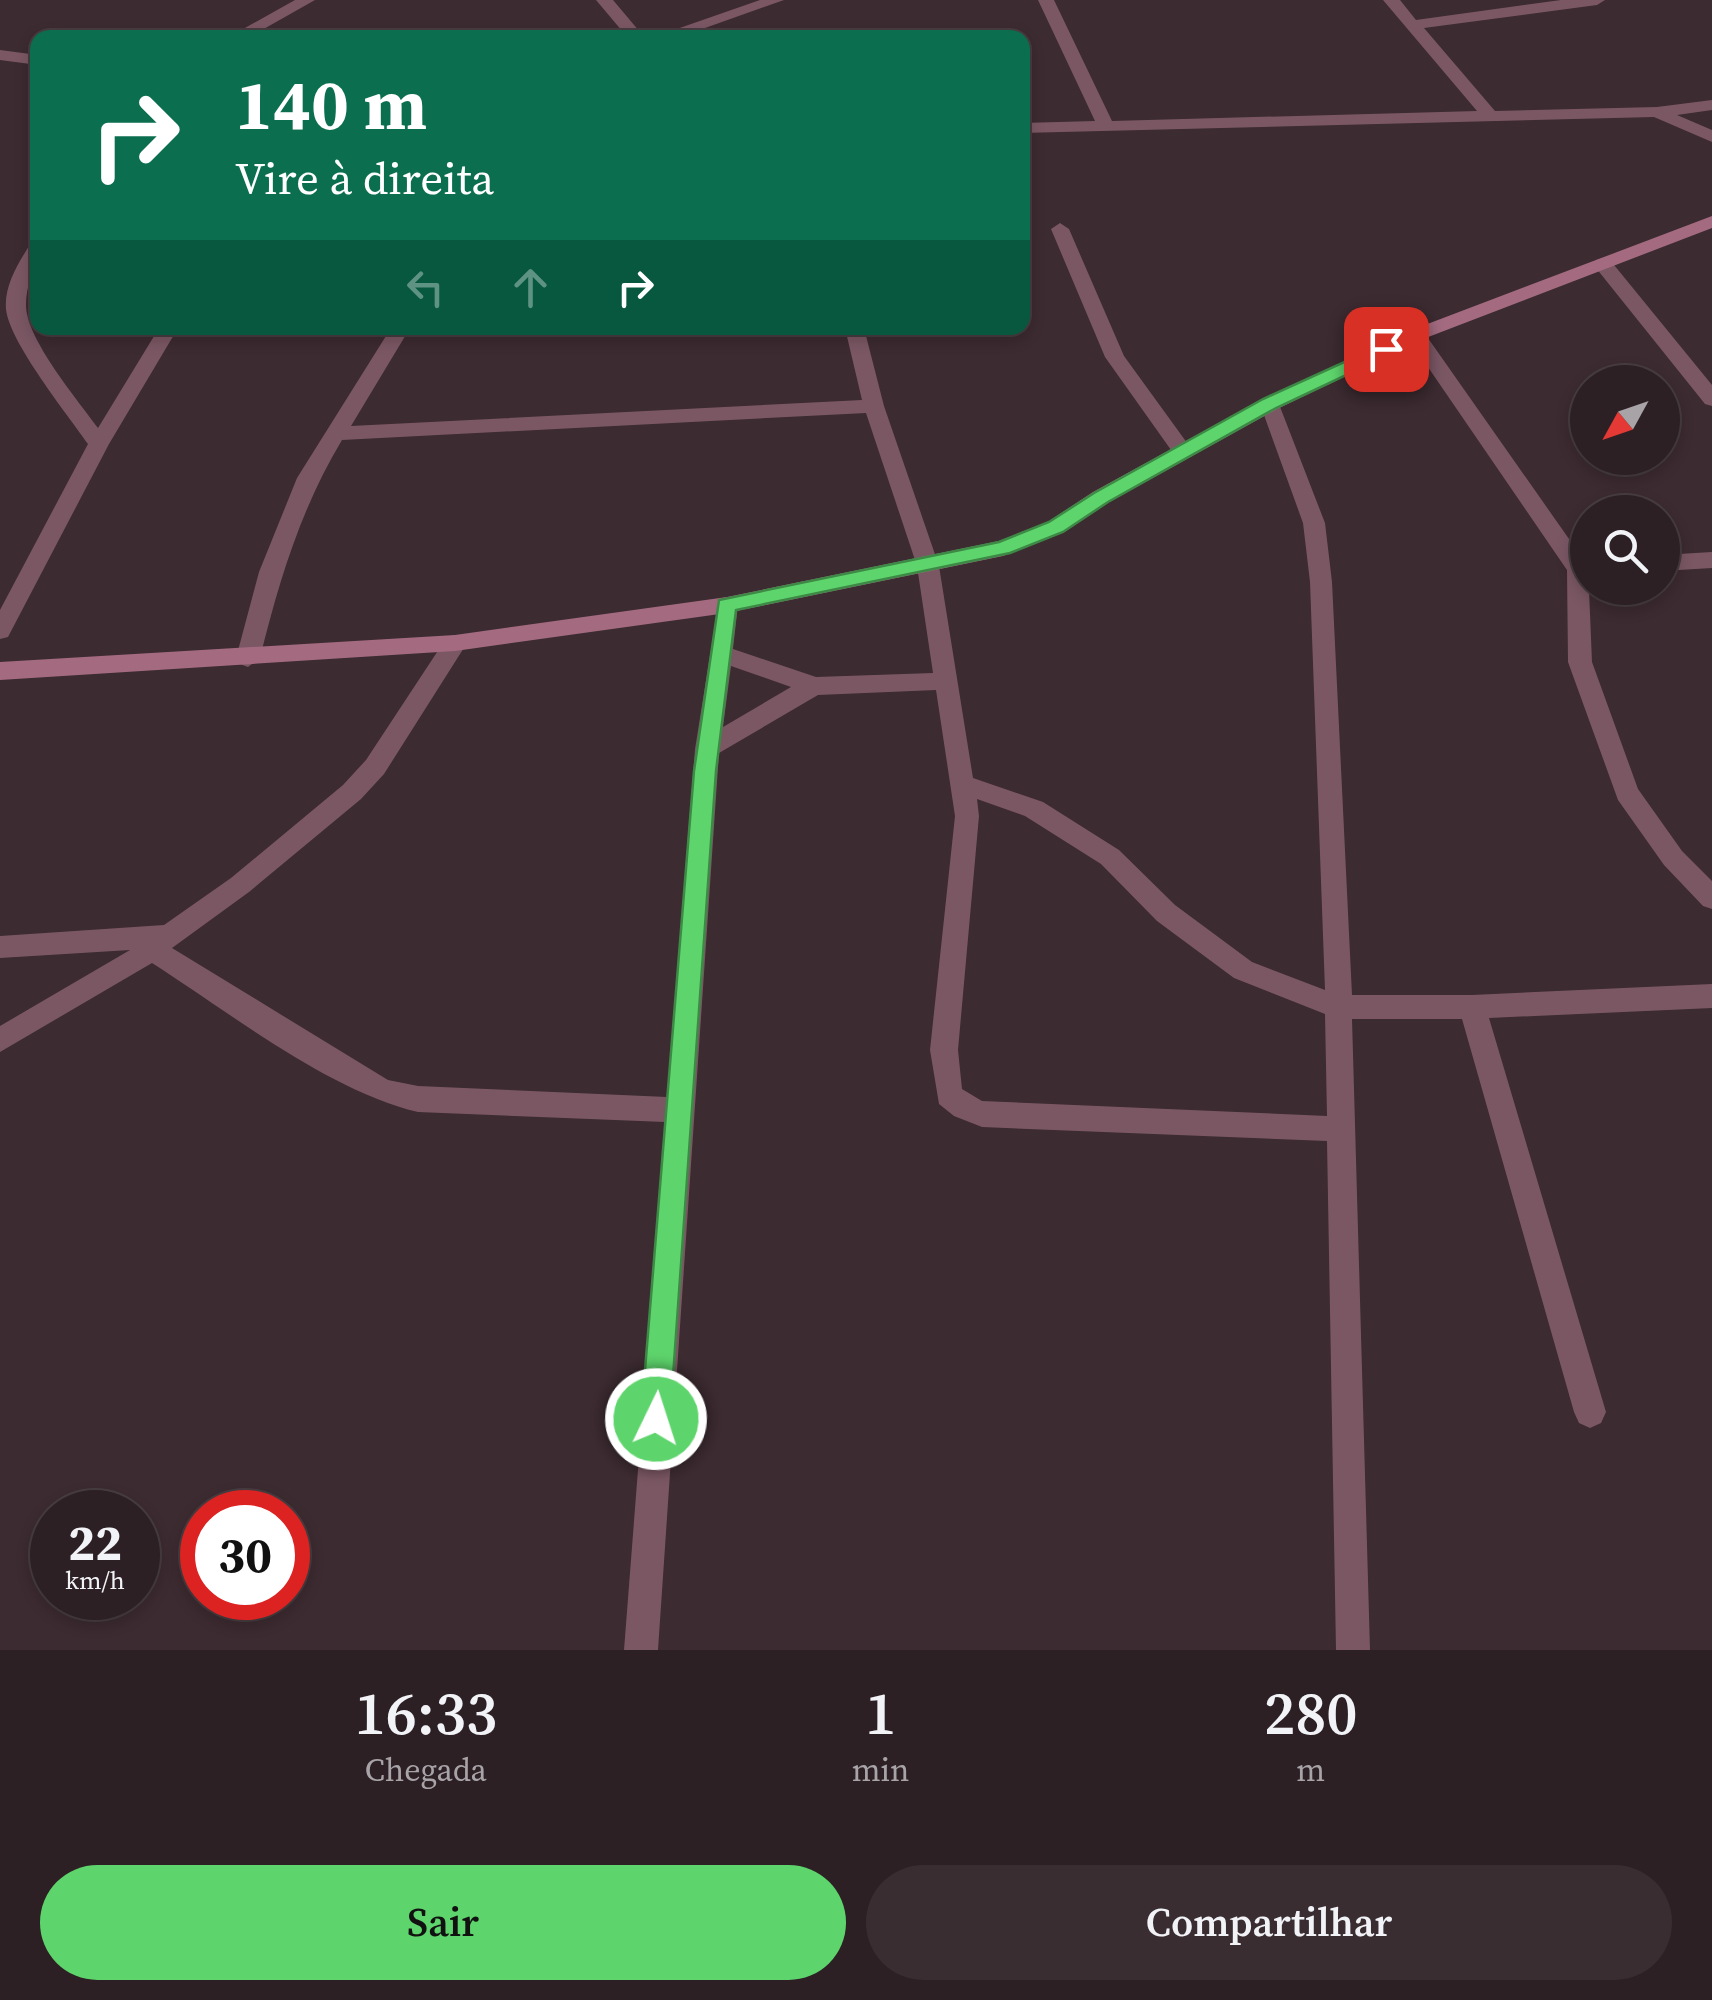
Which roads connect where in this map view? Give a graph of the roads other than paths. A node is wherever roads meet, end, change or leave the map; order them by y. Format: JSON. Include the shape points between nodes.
{"nodes":[{"id":1,"x":307,"y":0,"type":"edge"},
{"id":2,"x":604,"y":0,"type":"edge"},
{"id":3,"x":776,"y":0,"type":"edge"},
{"id":4,"x":1046,"y":0,"type":"edge"},
{"id":5,"x":1391,"y":0,"type":"edge"},
{"id":6,"x":1597,"y":0,"type":"edge"},
{"id":7,"x":1412,"y":25,"type":"junction"},
{"id":8,"x":251,"y":30,"type":"edge"},
{"id":9,"x":630,"y":30,"type":"edge"},
{"id":10,"x":684,"y":30,"type":"edge"},
{"id":11,"x":0,"y":54,"type":"edge"},
{"id":12,"x":30,"y":59,"type":"edge"},
{"id":13,"x":1712,"y":104,"type":"edge"},
{"id":14,"x":1656,"y":112,"type":"junction"},
{"id":15,"x":1490,"y":116,"type":"junction"},
{"id":16,"x":1106,"y":125,"type":"junction"},
{"id":17,"x":1030,"y":128,"type":"edge"},
{"id":18,"x":1712,"y":138,"type":"edge"},
{"id":19,"x":1712,"y":222,"type":"edge"},
{"id":20,"x":1060,"y":230,"type":"dead end"},
{"id":21,"x":30,"y":255,"type":"edge"},
{"id":22,"x":1603,"y":264,"type":"junction"},
{"id":23,"x":9,"y":280,"type":"edge"},
{"id":24,"x":8,"y":321,"type":"edge"},
{"id":25,"x":164,"y":335,"type":"edge"},
{"id":26,"x":396,"y":335,"type":"edge"},
{"id":27,"x":856,"y":335,"type":"edge"},
{"id":28,"x":1416,"y":336,"type":"junction"},
{"id":29,"x":1712,"y":399,"type":"edge"},
{"id":30,"x":1270,"y":404,"type":"junction"},
{"id":31,"x":874,"y":406,"type":"junction"},
{"id":32,"x":338,"y":433,"type":"junction"},
{"id":33,"x":99,"y":444,"type":"junction"},
{"id":34,"x":1183,"y":452,"type":"junction"},
{"id":35,"x":1570,"y":551,"type":"edge"},
{"id":36,"x":1712,"y":560,"type":"edge"},
{"id":37,"x":1680,"y":563,"type":"edge"},
{"id":38,"x":928,"y":566,"type":"junction"},
{"id":39,"x":727,"y":605,"type":"junction"},
{"id":40,"x":1582,"y":605,"type":"edge"},
{"id":41,"x":0,"y":630,"type":"edge"},
{"id":42,"x":455,"y":643,"type":"junction"},
{"id":43,"x":720,"y":654,"type":"junction"},
{"id":44,"x":248,"y":658,"type":"junction"},
{"id":45,"x":0,"y":671,"type":"edge"},
{"id":46,"x":946,"y":681,"type":"junction"},
{"id":47,"x":816,"y":686,"type":"junction"},
{"id":48,"x":707,"y":749,"type":"junction"},
{"id":49,"x":962,"y":784,"type":"junction"},
{"id":50,"x":1712,"y":898,"type":"edge"},
{"id":51,"x":160,"y":942,"type":"junction"},
{"id":52,"x":0,"y":947,"type":"edge"},
{"id":53,"x":1712,"y":996,"type":"edge"},
{"id":54,"x":1472,"y":1006,"type":"junction"},
{"id":55,"x":1338,"y":1007,"type":"junction"},
{"id":56,"x":0,"y":1040,"type":"edge"},
{"id":57,"x":680,"y":1110,"type":"junction"},
{"id":58,"x":1339,"y":1129,"type":"junction"},
{"id":59,"x":1590,"y":1412,"type":"dead end"},
{"id":60,"x":641,"y":1650,"type":"edge"},
{"id":61,"x":1352,"y":1650,"type":"edge"}],
"edges":[{"from":1,"to":8,"type":"street"},
{"from":2,"to":9,"type":"street"},
{"from":3,"to":10,"type":"street"},
{"from":4,"to":16,"type":"street"},
{"from":5,"to":7,"type":"street"},
{"from":6,"to":7,"type":"street"},
{"from":7,"to":15,"type":"street"},
{"from":11,"to":12,"type":"street"},
{"from":13,"to":14,"type":"street"},
{"from":14,"to":15,"type":"street"},
{"from":14,"to":18,"type":"street"},
{"from":15,"to":16,"type":"street"},
{"from":16,"to":17,"type":"street"},
{"from":19,"to":22,"type":"street"},
{"from":20,"to":34,"type":"street","via":[[1115,357]]},
{"from":21,"to":23,"type":"street"},
{"from":22,"to":28,"type":"street"},
{"from":22,"to":29,"type":"street"},
{"from":23,"to":24,"type":"street"},
{"from":24,"to":33,"type":"street"},
{"from":25,"to":33,"type":"street"},
{"from":26,"to":32,"type":"street"},
{"from":27,"to":31,"type":"street"},
{"from":28,"to":30,"type":"street"},
{"from":28,"to":35,"type":"street"},
{"from":30,"to":34,"type":"street"},
{"from":30,"to":55,"type":"street","via":[[1314,523],[1321,582]]},
{"from":31,"to":32,"type":"street"},
{"from":31,"to":38,"type":"street"},
{"from":32,"to":44,"type":"street","via":[[308,478],[276,556]]},
{"from":33,"to":41,"type":"street"},
{"from":34,"to":38,"type":"street","via":[[1056,527]]},
{"from":36,"to":37,"type":"street"},
{"from":38,"to":39,"type":"street"},
{"from":38,"to":46,"type":"street"},
{"from":39,"to":42,"type":"street"},
{"from":39,"to":43,"type":"street"},
{"from":40,"to":50,"type":"street","via":[[1580,662],[1627,793],[1673,858]]},
{"from":42,"to":44,"type":"street"},
{"from":42,"to":51,"type":"street","via":[[352,792]]},
{"from":43,"to":47,"type":"street"},
{"from":43,"to":48,"type":"street"},
{"from":44,"to":45,"type":"street"},
{"from":46,"to":47,"type":"street"},
{"from":46,"to":49,"type":"street"},
{"from":47,"to":48,"type":"street"},
{"from":48,"to":57,"type":"street"},
{"from":49,"to":55,"type":"street","via":[[1034,809],[1110,858],[1166,913],[1244,970]]},
{"from":49,"to":58,"type":"street","via":[[967,816],[944,1050],[950,1094],[964,1108]]},
{"from":51,"to":52,"type":"street"},
{"from":51,"to":56,"type":"street"},
{"from":51,"to":57,"type":"street","via":[[348,1074],[383,1091]]},
{"from":53,"to":54,"type":"street"},
{"from":54,"to":55,"type":"street"},
{"from":54,"to":59,"type":"street"},
{"from":55,"to":58,"type":"street"},
{"from":57,"to":60,"type":"street"},
{"from":58,"to":61,"type":"street"}]}
